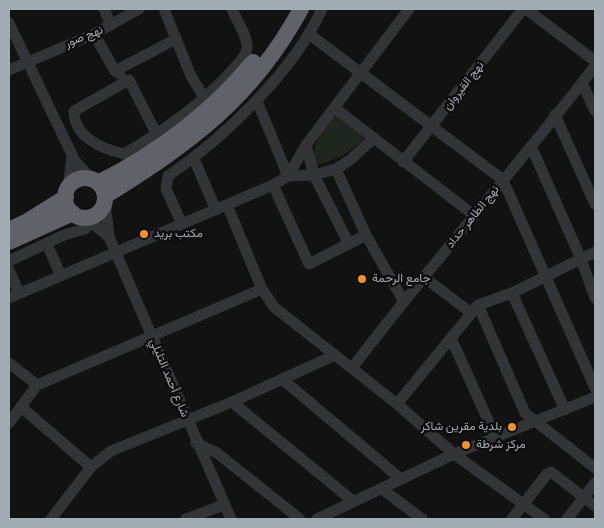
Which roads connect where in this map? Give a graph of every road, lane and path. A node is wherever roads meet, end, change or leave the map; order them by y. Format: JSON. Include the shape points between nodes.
{"nodes":[{"id":1,"x":104,"y":9,"type":"edge"},
{"id":2,"x":139,"y":9,"type":"edge"},
{"id":3,"x":164,"y":9,"type":"edge"},
{"id":4,"x":290,"y":9,"type":"edge"},
{"id":5,"x":301,"y":9,"type":"edge"},
{"id":6,"x":322,"y":9,"type":"edge"},
{"id":7,"x":524,"y":9,"type":"edge"},
{"id":8,"x":234,"y":10,"type":"edge"},
{"id":9,"x":404,"y":11,"type":"edge"},
{"id":10,"x":9,"y":23,"type":"edge"},
{"id":11,"x":112,"y":26,"type":"junction"},
{"id":12,"x":94,"y":34,"type":"junction"},
{"id":13,"x":309,"y":34,"type":"junction"},
{"id":14,"x":176,"y":39,"type":"junction"},
{"id":15,"x":595,"y":61,"type":"edge"},
{"id":16,"x":26,"y":62,"type":"junction"},
{"id":17,"x":595,"y":66,"type":"edge"},
{"id":18,"x":9,"y":70,"type":"edge"},
{"id":19,"x":115,"y":71,"type":"junction"},
{"id":20,"x":360,"y":71,"type":"junction"},
{"id":21,"x":129,"y":80,"type":"junction"},
{"id":22,"x":582,"y":83,"type":"junction"},
{"id":23,"x":206,"y":99,"type":"junction"},
{"id":24,"x":257,"y":101,"type":"junction"},
{"id":25,"x":334,"y":108,"type":"junction"},
{"id":26,"x":595,"y":112,"type":"edge"},
{"id":27,"x":555,"y":115,"type":"junction"},
{"id":28,"x":432,"y":126,"type":"junction"},
{"id":29,"x":156,"y":135,"type":"junction"},
{"id":30,"x":374,"y":138,"type":"junction"},
{"id":31,"x":306,"y":145,"type":"junction"},
{"id":32,"x":531,"y":146,"type":"junction"},
{"id":33,"x":72,"y":156,"type":"junction"},
{"id":34,"x":194,"y":159,"type":"junction"},
{"id":35,"x":403,"y":162,"type":"junction"},
{"id":36,"x":336,"y":169,"type":"junction"},
{"id":37,"x":314,"y":174,"type":"junction"},
{"id":38,"x":288,"y":176,"type":"junction"},
{"id":39,"x":503,"y":180,"type":"junction"},
{"id":40,"x":273,"y":185,"type":"junction"},
{"id":41,"x":100,"y":190,"type":"junction"},
{"id":42,"x":67,"y":193,"type":"junction"},
{"id":43,"x":595,"y":204,"type":"edge"},
{"id":44,"x":227,"y":205,"type":"junction"},
{"id":45,"x":216,"y":210,"type":"junction"},
{"id":46,"x":475,"y":216,"type":"junction"},
{"id":47,"x":80,"y":220,"type":"junction"},
{"id":48,"x":182,"y":224,"type":"junction"},
{"id":49,"x":9,"y":230,"type":"edge"},
{"id":50,"x":366,"y":235,"type":"junction"},
{"id":51,"x":109,"y":237,"type":"junction"},
{"id":52,"x":9,"y":242,"type":"edge"},
{"id":53,"x":47,"y":244,"type":"junction"},
{"id":54,"x":349,"y":244,"type":"junction"},
{"id":55,"x":595,"y":252,"type":"edge"},
{"id":56,"x":115,"y":253,"type":"junction"},
{"id":57,"x":581,"y":259,"type":"junction"},
{"id":58,"x":9,"y":261,"type":"edge"},
{"id":59,"x":9,"y":270,"type":"edge"},
{"id":60,"x":61,"y":276,"type":"junction"},
{"id":61,"x":424,"y":277,"type":"junction"},
{"id":62,"x":545,"y":277,"type":"junction"},
{"id":63,"x":262,"y":289,"type":"junction"},
{"id":64,"x":512,"y":293,"type":"junction"},
{"id":65,"x":14,"y":296,"type":"edge"},
{"id":66,"x":595,"y":298,"type":"edge"},
{"id":67,"x":403,"y":300,"type":"junction"},
{"id":68,"x":475,"y":309,"type":"junction"},
{"id":69,"x":151,"y":337,"type":"junction"},
{"id":70,"x":451,"y":338,"type":"junction"},
{"id":71,"x":334,"y":355,"type":"junction"},
{"id":72,"x":9,"y":363,"type":"edge"},
{"id":73,"x":352,"y":368,"type":"junction"},
{"id":74,"x":282,"y":379,"type":"junction"},
{"id":75,"x":37,"y":385,"type":"junction"},
{"id":76,"x":595,"y":388,"type":"edge"},
{"id":77,"x":594,"y":400,"type":"edge"},
{"id":78,"x":232,"y":402,"type":"junction"},
{"id":79,"x":397,"y":404,"type":"junction"},
{"id":80,"x":21,"y":407,"type":"junction"},
{"id":81,"x":565,"y":410,"type":"junction"},
{"id":82,"x":187,"y":420,"type":"junction"},
{"id":83,"x":535,"y":422,"type":"junction"},
{"id":84,"x":9,"y":423,"type":"edge"},
{"id":85,"x":496,"y":438,"type":"junction"},
{"id":86,"x":196,"y":443,"type":"junction"},
{"id":87,"x":454,"y":454,"type":"junction"},
{"id":88,"x":91,"y":467,"type":"junction"},
{"id":89,"x":595,"y":468,"type":"edge"},
{"id":90,"x":401,"y":479,"type":"junction"},
{"id":91,"x":595,"y":483,"type":"edge"},
{"id":92,"x":382,"y":489,"type":"junction"},
{"id":93,"x":584,"y":497,"type":"junction"},
{"id":94,"x":353,"y":501,"type":"junction"},
{"id":95,"x":224,"y":505,"type":"junction"},
{"id":96,"x":524,"y":505,"type":"junction"},
{"id":97,"x":595,"y":506,"type":"edge"},
{"id":98,"x":333,"y":516,"type":"edge"},
{"id":99,"x":191,"y":518,"type":"edge"},
{"id":100,"x":50,"y":519,"type":"edge"},
{"id":101,"x":230,"y":519,"type":"edge"},
{"id":102,"x":300,"y":519,"type":"edge"},
{"id":103,"x":317,"y":519,"type":"edge"},
{"id":104,"x":422,"y":519,"type":"edge"},
{"id":105,"x":512,"y":519,"type":"edge"},
{"id":106,"x":544,"y":519,"type":"edge"},
{"id":107,"x":567,"y":519,"type":"edge"}],
"edges":[{"from":1,"to":11,"type":"street"},
{"from":2,"to":11,"type":"street","name":"نهج صور"},
{"from":3,"to":14,"type":"street"},
{"from":4,"to":41,"type":"highway","via":[[260,54],[222,96],[167,142]]},
{"from":5,"to":41,"type":"highway","via":[[268,62],[241,95],[162,161]]},
{"from":6,"to":13,"type":"street"},
{"from":7,"to":15,"type":"street"},
{"from":7,"to":28,"type":"street","name":"نهج القيروان"},
{"from":8,"to":23,"type":"street","via":[[247,50]]},
{"from":9,"to":20,"type":"street"},
{"from":10,"to":16,"type":"street"},
{"from":11,"to":12,"type":"street","name":"نهج صور"},
{"from":12,"to":16,"type":"street","name":"نهج صور"},
{"from":12,"to":19,"type":"street"},
{"from":13,"to":20,"type":"street"},
{"from":13,"to":24,"type":"street"},
{"from":14,"to":19,"type":"street"},
{"from":14,"to":23,"type":"street","via":[[191,76]]},
{"from":16,"to":18,"type":"street","name":"نهج صور"},
{"from":16,"to":33,"type":"street"},
{"from":17,"to":22,"type":"street","name":"نهج الطاهر حداد"},
{"from":19,"to":21,"type":"street"},
{"from":20,"to":25,"type":"street"},
{"from":20,"to":28,"type":"street"},
{"from":21,"to":29,"type":"street"},
{"from":21,"to":29,"type":"street","via":[[77,108],[74,111],[75,124],[94,142],[124,154]]},
{"from":22,"to":26,"type":"street"},
{"from":22,"to":27,"type":"street","name":"نهج الطاهر حداد"},
{"from":23,"to":29,"type":"street"},
{"from":24,"to":34,"type":"street"},
{"from":24,"to":38,"type":"street"},
{"from":25,"to":30,"type":"street"},
{"from":25,"to":31,"type":"street"},
{"from":27,"to":32,"type":"street","name":"نهج الطاهر حداد"},
{"from":27,"to":43,"type":"street"},
{"from":28,"to":35,"type":"street","name":"نهج القيروان"},
{"from":28,"to":39,"type":"street"},
{"from":30,"to":35,"type":"street"},
{"from":30,"to":36,"type":"street"},
{"from":31,"to":37,"type":"street"},
{"from":31,"to":38,"type":"street"},
{"from":32,"to":39,"type":"street","name":"نهج الطاهر حداد"},
{"from":32,"to":57,"type":"street"},
{"from":33,"to":41,"type":"street"},
{"from":33,"to":42,"type":"street"},
{"from":34,"to":45,"type":"street"},
{"from":34,"to":48,"type":"street","via":[[168,176],[166,189]]},
{"from":35,"to":46,"type":"street"},
{"from":36,"to":37,"type":"street"},
{"from":36,"to":50,"type":"street"},
{"from":37,"to":38,"type":"street"},
{"from":37,"to":54,"type":"street"},
{"from":38,"to":40,"type":"street"},
{"from":39,"to":46,"type":"street","name":"نهج الطاهر حداد"},
{"from":39,"to":62,"type":"street"},
{"from":40,"to":44,"type":"street"},
{"from":40,"to":54,"type":"street","via":[[309,264]]},
{"from":41,"to":42,"type":"highway","via":[[78,180]]},
{"from":41,"to":47,"type":"highway","via":[[103,207],[94,216]]},
{"from":41,"to":51,"type":"street","name":"شارع أحمد التليلي"},
{"from":42,"to":47,"type":"highway","via":[[66,203]]},
{"from":42,"to":49,"type":"highway"},
{"from":44,"to":45,"type":"street"},
{"from":44,"to":63,"type":"street"},
{"from":45,"to":48,"type":"street"},
{"from":46,"to":61,"type":"street","name":"نهج الطاهر حداد"},
{"from":47,"to":51,"type":"street","via":[[97,227]]},
{"from":47,"to":52,"type":"highway"},
{"from":47,"to":53,"type":"street"},
{"from":48,"to":56,"type":"street"},
{"from":50,"to":54,"type":"street"},
{"from":50,"to":67,"type":"street"},
{"from":51,"to":56,"type":"street","name":"شارع أحمد التليلي"},
{"from":53,"to":58,"type":"street"},
{"from":53,"to":60,"type":"street"},
{"from":55,"to":57,"type":"street"},
{"from":56,"to":60,"type":"street"},
{"from":56,"to":69,"type":"street","name":"شارع أحمد التليلي"},
{"from":57,"to":62,"type":"street"},
{"from":57,"to":66,"type":"street"},
{"from":59,"to":65,"type":"street"},
{"from":60,"to":65,"type":"street"},
{"from":61,"to":67,"type":"street","name":"نهج الطاهر حداد"},
{"from":61,"to":68,"type":"street"},
{"from":62,"to":64,"type":"street"},
{"from":62,"to":76,"type":"street"},
{"from":63,"to":69,"type":"street"},
{"from":63,"to":71,"type":"street","via":[[274,307]]},
{"from":64,"to":68,"type":"street"},
{"from":64,"to":81,"type":"street"},
{"from":67,"to":73,"type":"street","name":"نهج الطاهر حداد"},
{"from":68,"to":70,"type":"street"},
{"from":68,"to":83,"type":"street","via":[[525,413]]},
{"from":69,"to":75,"type":"street"},
{"from":69,"to":82,"type":"street","name":"شارع أحمد التليلي"},
{"from":70,"to":79,"type":"street"},
{"from":70,"to":85,"type":"street"},
{"from":71,"to":73,"type":"street"},
{"from":71,"to":74,"type":"street"},
{"from":72,"to":75,"type":"street"},
{"from":73,"to":79,"type":"street"},
{"from":74,"to":78,"type":"street"},
{"from":74,"to":90,"type":"street"},
{"from":75,"to":80,"type":"street"},
{"from":77,"to":81,"type":"street"},
{"from":78,"to":82,"type":"street"},
{"from":78,"to":94,"type":"street"},
{"from":79,"to":87,"type":"street"},
{"from":80,"to":84,"type":"street"},
{"from":80,"to":88,"type":"street"},
{"from":81,"to":83,"type":"street"},
{"from":82,"to":86,"type":"street","name":"شارع أحمد التليلي"},
{"from":82,"to":88,"type":"street","via":[[111,451]]},
{"from":83,"to":85,"type":"street"},
{"from":83,"to":89,"type":"street"},
{"from":85,"to":87,"type":"street"},
{"from":86,"to":95,"type":"street","name":"شارع أحمد التليلي"},
{"from":86,"to":102,"type":"street","via":[[217,453]]},
{"from":87,"to":90,"type":"street"},
{"from":87,"to":96,"type":"street"},
{"from":88,"to":100,"type":"street"},
{"from":90,"to":92,"type":"street"},
{"from":91,"to":93,"type":"street"},
{"from":92,"to":94,"type":"street"},
{"from":92,"to":104,"type":"street"},
{"from":93,"to":96,"type":"street","via":[[551,472]]},
{"from":93,"to":97,"type":"street"},
{"from":93,"to":107,"type":"street"},
{"from":94,"to":98,"type":"street"},
{"from":95,"to":99,"type":"street"},
{"from":95,"to":101,"type":"street","name":"شارع أحمد التليلي"},
{"from":96,"to":105,"type":"street"},
{"from":96,"to":106,"type":"street"},
{"from":98,"to":103,"type":"street"}]}
